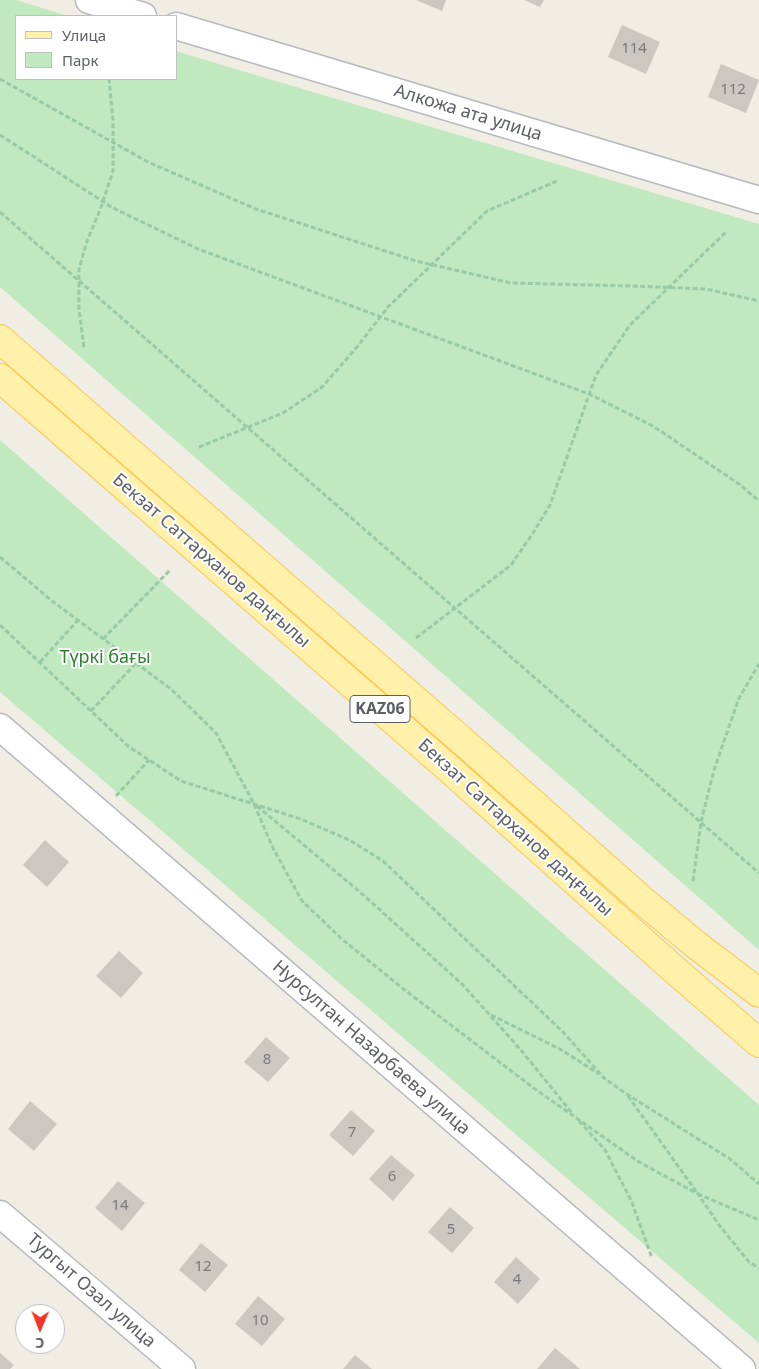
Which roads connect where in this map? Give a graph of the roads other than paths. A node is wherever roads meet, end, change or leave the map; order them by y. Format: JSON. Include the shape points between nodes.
{"nodes":[{"id":1,"x":89,"y":0,"type":"edge"},
{"id":2,"x":140,"y":15,"type":"edge"},
{"id":3,"x":178,"y":27,"type":"edge"},
{"id":4,"x":759,"y":200,"type":"edge"},
{"id":5,"x":0,"y":338,"type":"edge"},
{"id":6,"x":0,"y":378,"type":"edge"},
{"id":7,"x":0,"y":727,"type":"edge"},
{"id":8,"x":759,"y":994,"type":"edge"},
{"id":9,"x":759,"y":1042,"type":"edge"},
{"id":10,"x":0,"y":1214,"type":"edge"},
{"id":11,"x":182,"y":1369,"type":"edge"},
{"id":12,"x":742,"y":1369,"type":"edge"}],
"edges":[{"from":1,"to":2,"type":"street"},
{"from":3,"to":4,"type":"street","name":"Алкожа ата улица"},
{"from":5,"to":8,"type":"main road","name":"Бекзат Саттарханов даңғылы","number":"KАZ06","via":[[642,900]]},
{"from":6,"to":9,"type":"main road","name":"Бекзат Саттарханов даңғылы","number":"KАZ06"},
{"from":7,"to":12,"type":"street","name":"Нурсултан Назарбаева улица"},
{"from":10,"to":11,"type":"street","name":"Тургыт Озал улица"}]}
